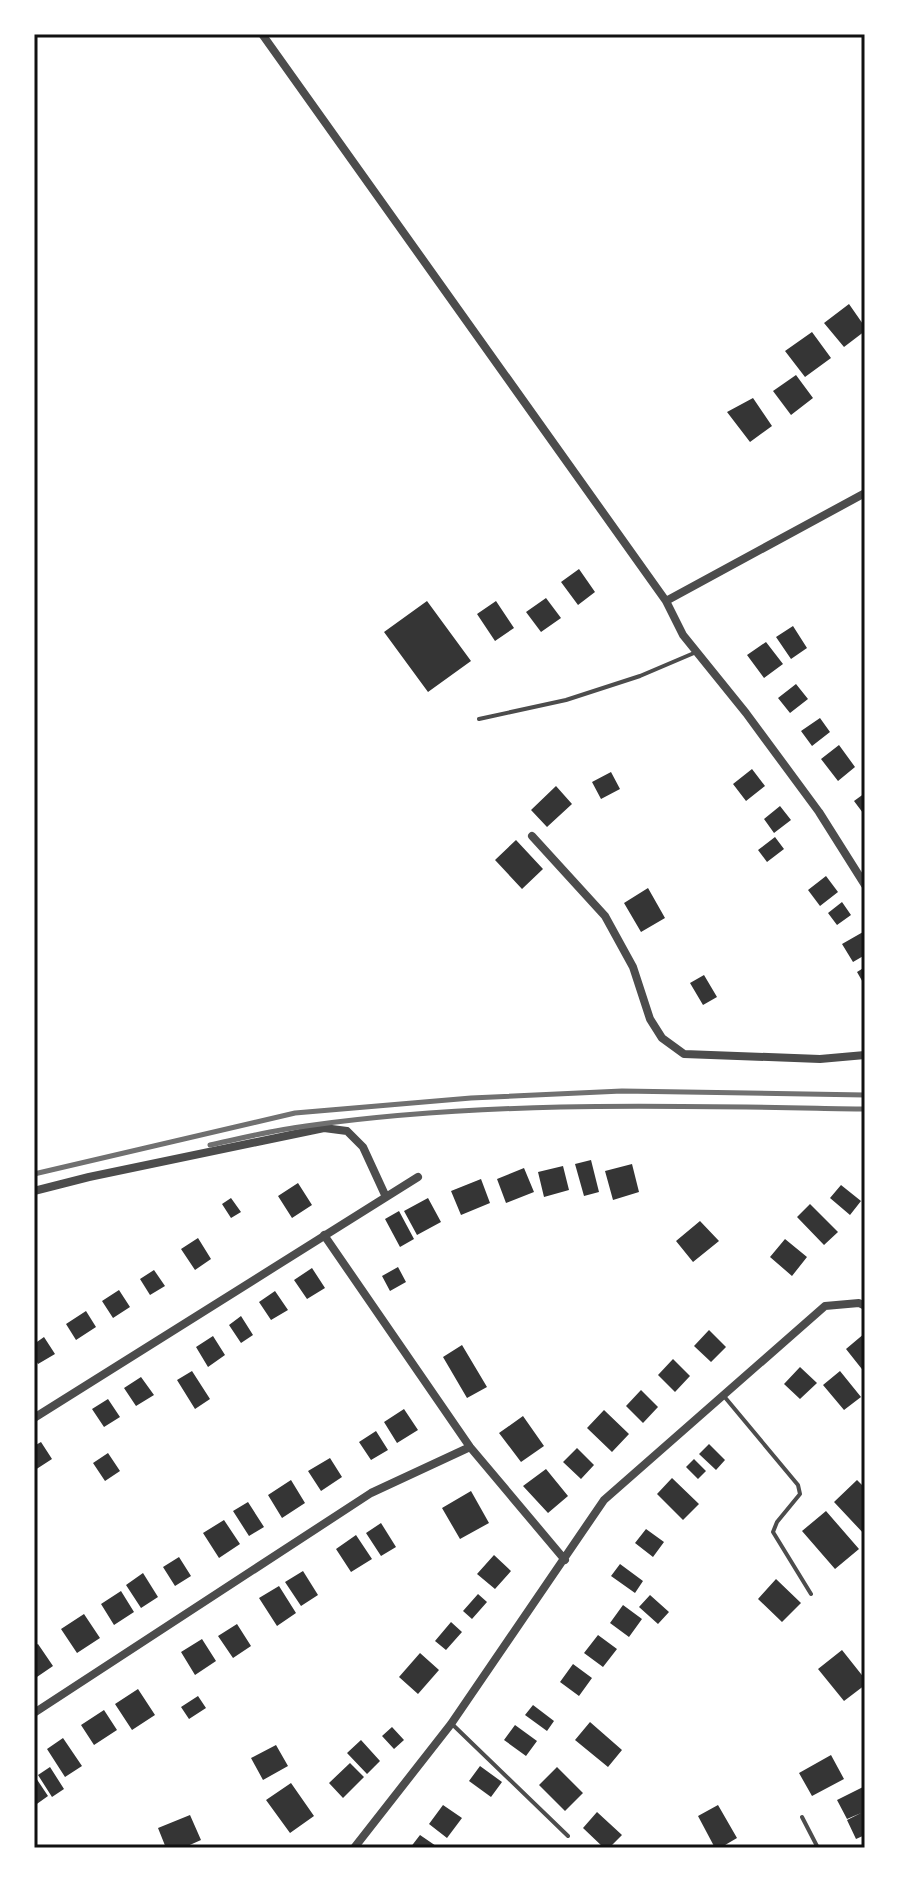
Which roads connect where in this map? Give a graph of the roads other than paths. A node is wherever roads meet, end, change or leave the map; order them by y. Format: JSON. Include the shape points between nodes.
{"nodes":[{"id":1,"x":262,"y":34,"type":"edge"},
{"id":2,"x":865,"y":493,"type":"edge"},
{"id":3,"x":666,"y":601,"type":"junction"},
{"id":4,"x":697,"y":652,"type":"junction"},
{"id":5,"x":479,"y":719,"type":"dead end"},
{"id":6,"x":532,"y":836,"type":"dead end"},
{"id":7,"x":865,"y":885,"type":"edge"},
{"id":8,"x":865,"y":1055,"type":"edge"},
{"id":9,"x":418,"y":1177,"type":"dead end"},
{"id":10,"x":34,"y":1191,"type":"edge"},
{"id":11,"x":386,"y":1197,"type":"junction"},
{"id":12,"x":324,"y":1235,"type":"junction"},
{"id":13,"x":865,"y":1306,"type":"edge"},
{"id":14,"x":723,"y":1395,"type":"junction"},
{"id":15,"x":34,"y":1418,"type":"edge"},
{"id":16,"x":470,"y":1447,"type":"junction"},
{"id":17,"x":565,"y":1560,"type":"junction"},
{"id":18,"x":811,"y":1594,"type":"dead end"},
{"id":19,"x":34,"y":1713,"type":"edge"},
{"id":20,"x":451,"y":1724,"type":"junction"},
{"id":21,"x":802,"y":1817,"type":"dead end"},
{"id":22,"x":568,"y":1836,"type":"dead end"},
{"id":23,"x":354,"y":1848,"type":"edge"},
{"id":24,"x":818,"y":1848,"type":"edge"}],
"edges":[{"from":1,"to":3,"type":"street"},
{"from":2,"to":3,"type":"street"},
{"from":3,"to":4,"type":"street"},
{"from":4,"to":5,"type":"lane","via":[[566,700]]},
{"from":4,"to":7,"type":"street","via":[[819,812]]},
{"from":6,"to":8,"type":"street","via":[[605,916],[633,967],[650,1019],[662,1038],[684,1054],[820,1059]]},
{"from":9,"to":11,"type":"street"},
{"from":10,"to":11,"type":"street","via":[[324,1128],[347,1131],[363,1147]]},
{"from":11,"to":12,"type":"street"},
{"from":12,"to":15,"type":"street"},
{"from":12,"to":16,"type":"street"},
{"from":13,"to":14,"type":"street","via":[[825,1306]]},
{"from":14,"to":17,"type":"street","via":[[604,1500]]},
{"from":14,"to":18,"type":"lane","via":[[798,1485],[800,1494],[773,1532]]},
{"from":16,"to":17,"type":"street"},
{"from":16,"to":19,"type":"street","via":[[371,1493]]},
{"from":17,"to":20,"type":"street"},
{"from":20,"to":22,"type":"lane"},
{"from":20,"to":23,"type":"street"},
{"from":21,"to":24,"type":"lane"}]}
